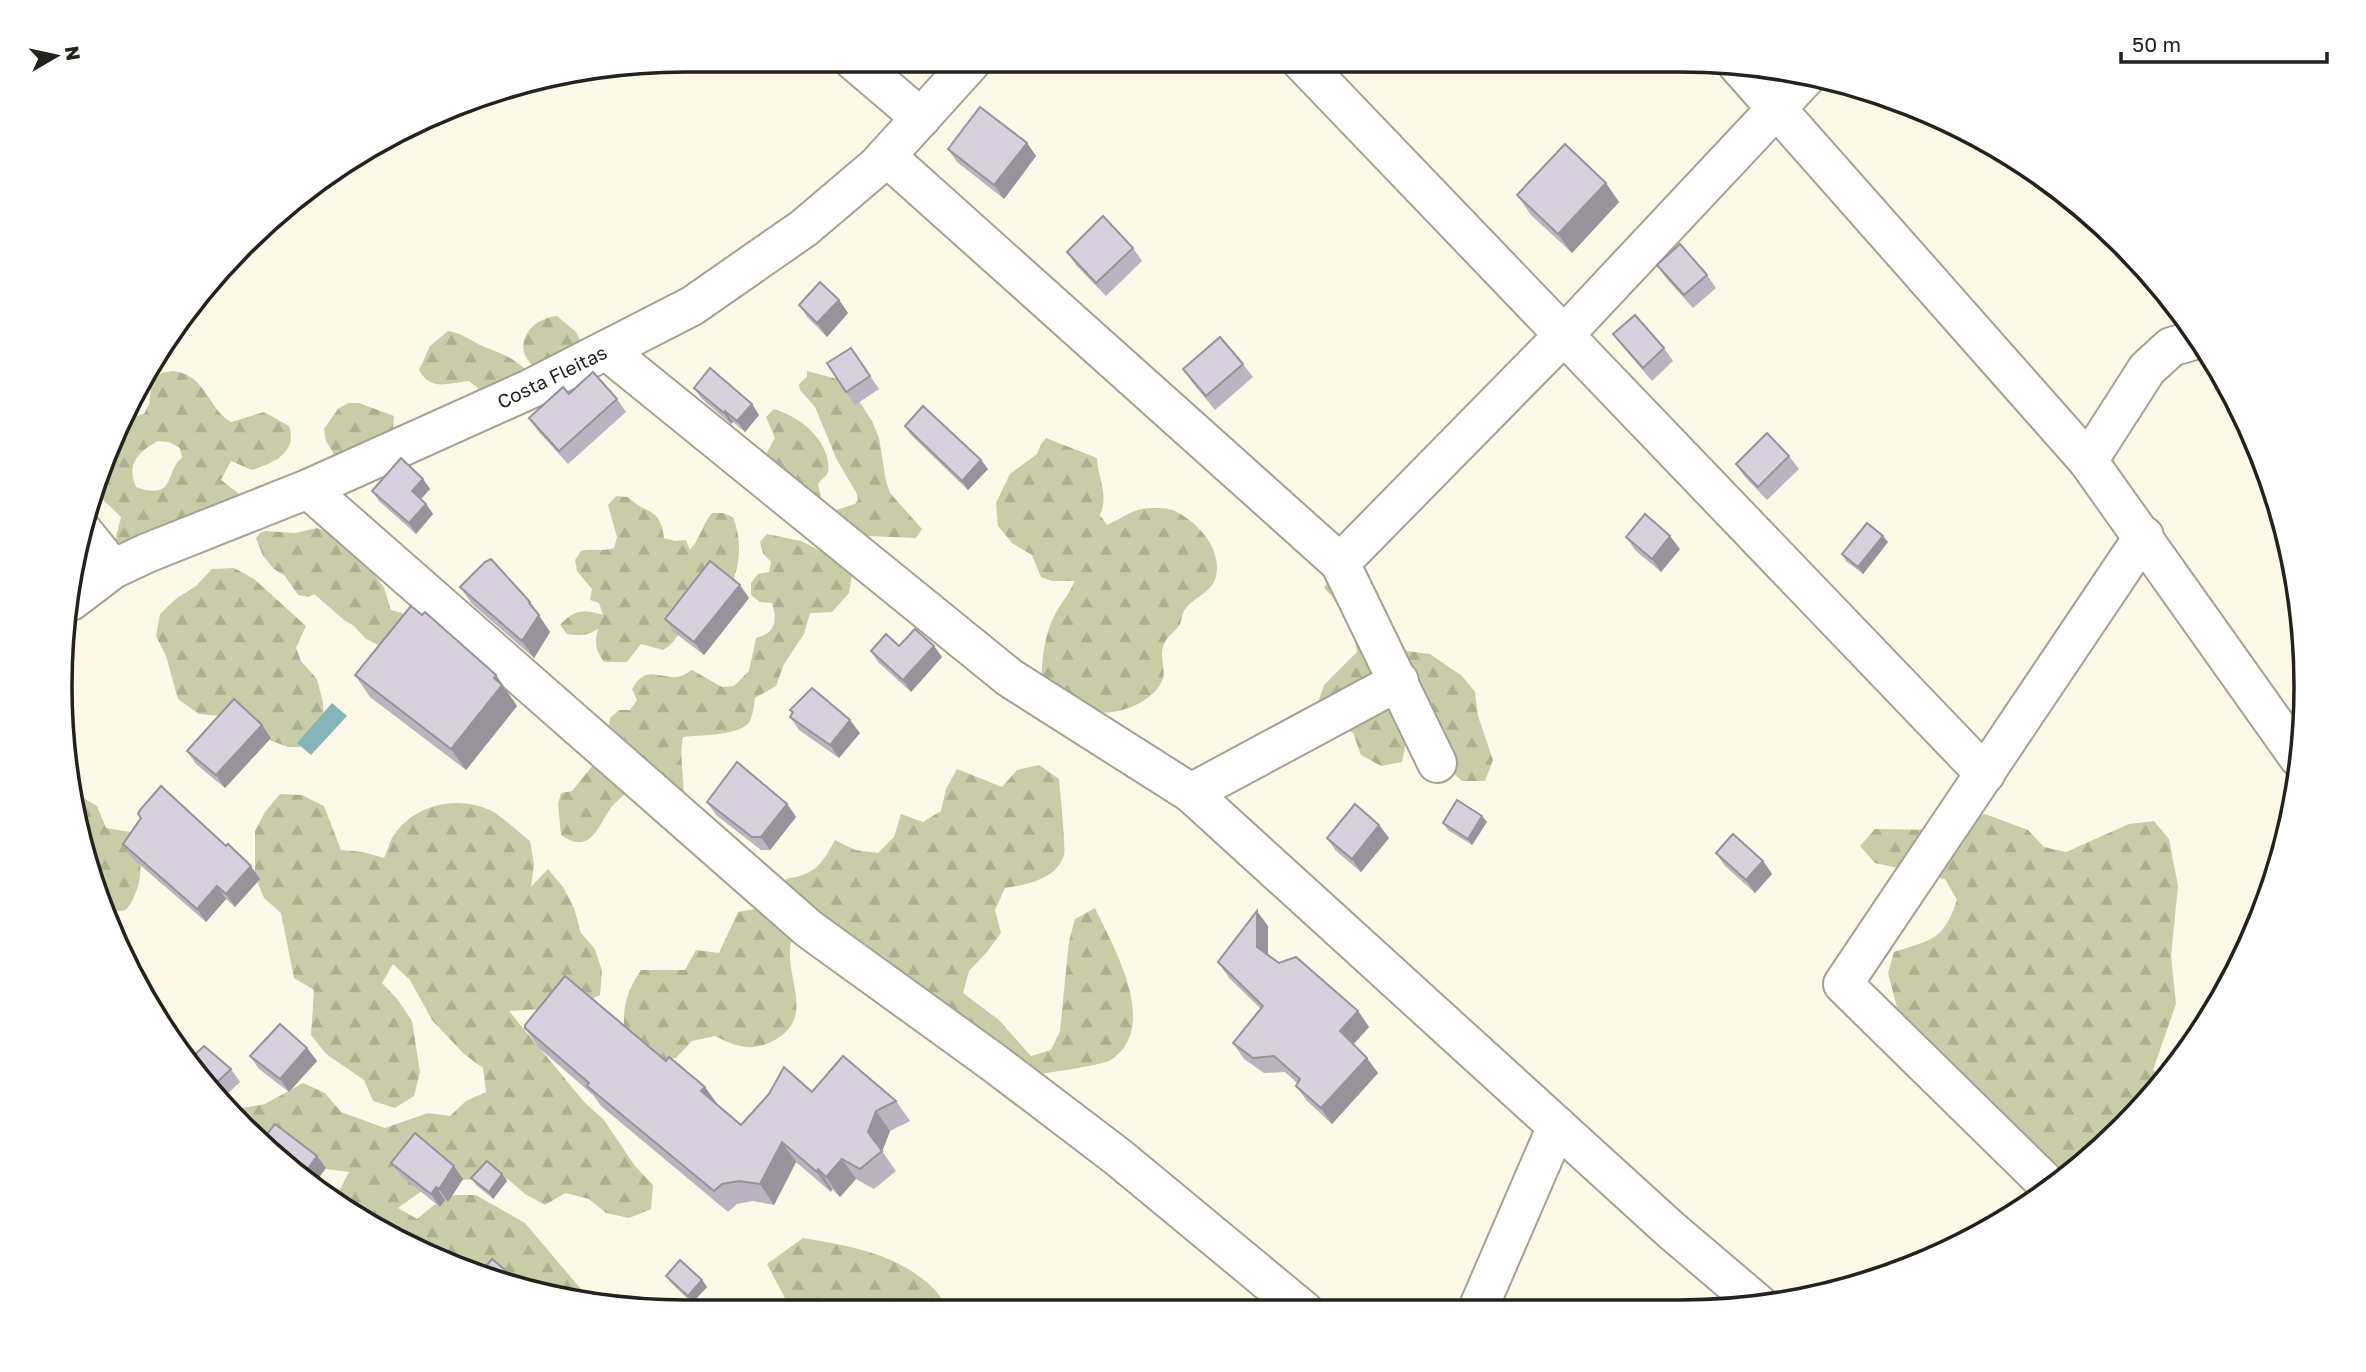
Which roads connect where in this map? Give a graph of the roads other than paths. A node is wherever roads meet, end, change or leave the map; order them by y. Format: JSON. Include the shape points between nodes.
{"nodes":[{"id":1,"x":867,"y":72,"type":"edge"},
{"id":2,"x":962,"y":72,"type":"edge"},
{"id":3,"x":1311,"y":72,"type":"edge"},
{"id":4,"x":1748,"y":76,"type":"edge"},
{"id":5,"x":1799,"y":84,"type":"edge"},
{"id":6,"x":1777,"y":108,"type":"junction"},
{"id":7,"x":921,"y":118,"type":"junction"},
{"id":8,"x":886,"y":156,"type":"junction"},
{"id":9,"x":1563,"y":335,"type":"junction"},
{"id":10,"x":2189,"y":342,"type":"edge"},
{"id":11,"x":606,"y":350,"type":"junction"},
{"id":12,"x":2088,"y":461,"type":"junction"},
{"id":13,"x":307,"y":489,"type":"junction"},
{"id":14,"x":2144,"y":536,"type":"junction"},
{"id":15,"x":90,"y":540,"type":"edge"},
{"id":16,"x":1340,"y":563,"type":"junction"},
{"id":17,"x":113,"y":569,"type":"junction"},
{"id":18,"x":79,"y":595,"type":"edge"},
{"id":19,"x":1399,"y":681,"type":"junction"},
{"id":20,"x":2291,"y":745,"type":"edge"},
{"id":21,"x":1437,"y":763,"type":"dead end"},
{"id":22,"x":1985,"y":774,"type":"junction"},
{"id":23,"x":1191,"y":793,"type":"junction"},
{"id":24,"x":1557,"y":1126,"type":"junction"},
{"id":25,"x":2044,"y":1181,"type":"edge"},
{"id":26,"x":1749,"y":1296,"type":"edge"},
{"id":27,"x":1291,"y":1300,"type":"edge"},
{"id":28,"x":1482,"y":1300,"type":"edge"}],
"edges":[{"from":1,"to":7,"type":"main road"},
{"from":2,"to":7,"type":"main road","name":"Costa Fleitas"},
{"from":3,"to":9,"type":"main road"},
{"from":4,"to":6,"type":"main road"},
{"from":5,"to":6,"type":"main road"},
{"from":6,"to":9,"type":"main road"},
{"from":6,"to":12,"type":"main road"},
{"from":7,"to":8,"type":"main road","name":"Costa Fleitas"},
{"from":8,"to":11,"type":"main road","name":"Costa Fleitas","via":[[804,228],[692,306]]},
{"from":8,"to":16,"type":"main road"},
{"from":9,"to":16,"type":"main road"},
{"from":9,"to":22,"type":"main road"},
{"from":10,"to":12,"type":"main road","via":[[2171,347],[2147,369]]},
{"from":11,"to":13,"type":"main road","name":"Costa Fleitas"},
{"from":11,"to":23,"type":"main road","via":[[1010,678]]},
{"from":12,"to":14,"type":"main road"},
{"from":13,"to":17,"type":"main road","name":"Costa Fleitas"},
{"from":13,"to":27,"type":"main road","via":[[809,929],[1118,1157]]},
{"from":14,"to":20,"type":"main road"},
{"from":14,"to":22,"type":"main road"},
{"from":15,"to":17,"type":"main road"},
{"from":16,"to":19,"type":"main road"},
{"from":17,"to":18,"type":"main road","name":"Costa Fleitas"},
{"from":19,"to":21,"type":"main road"},
{"from":19,"to":23,"type":"main road"},
{"from":22,"to":25,"type":"main road","via":[[1843,984]]},
{"from":23,"to":24,"type":"main road"},
{"from":24,"to":26,"type":"main road"},
{"from":24,"to":28,"type":"main road"}]}
